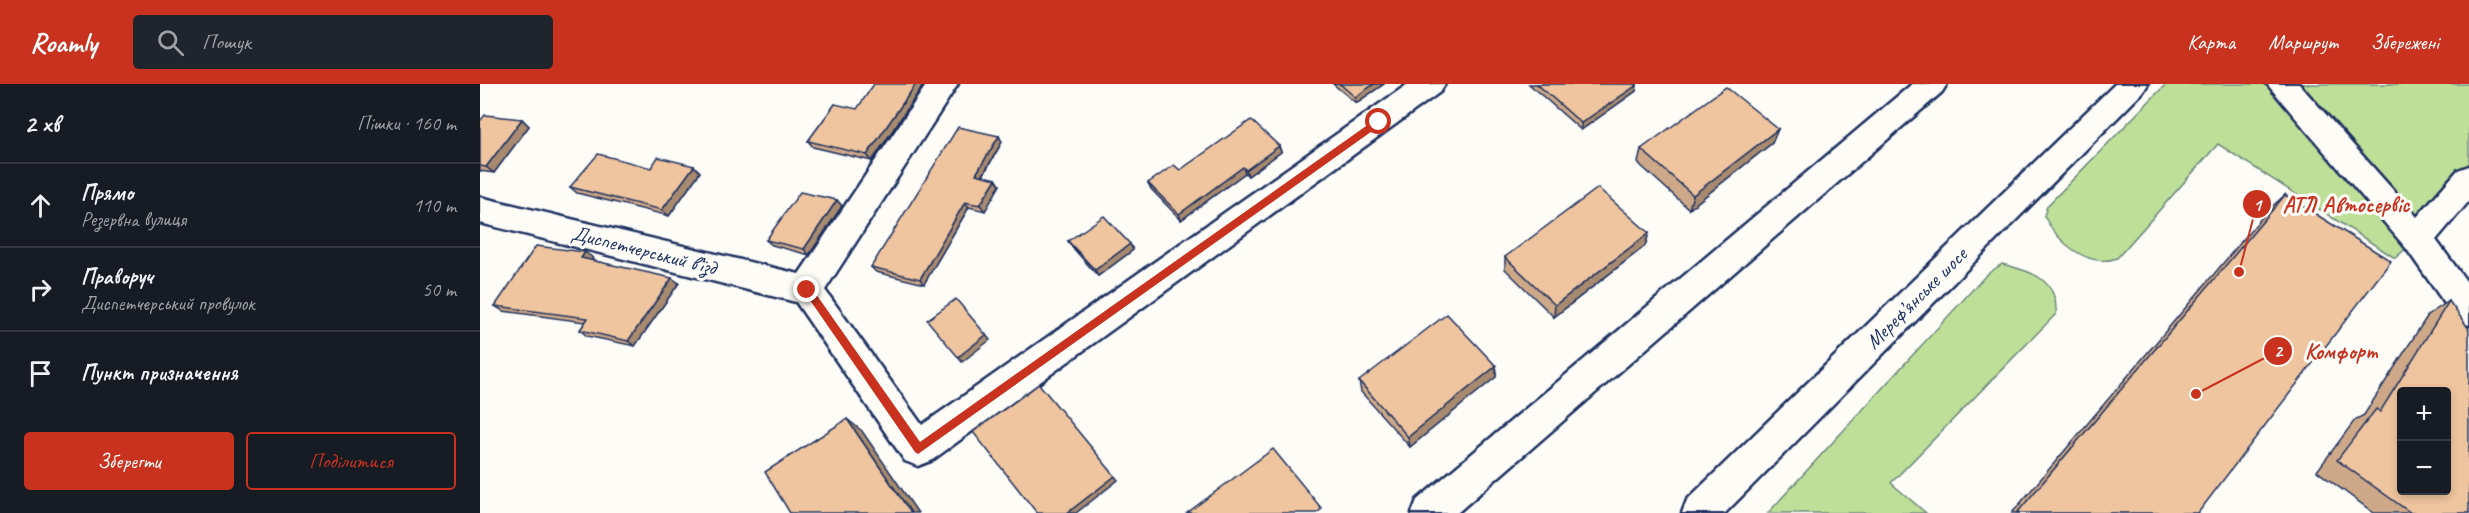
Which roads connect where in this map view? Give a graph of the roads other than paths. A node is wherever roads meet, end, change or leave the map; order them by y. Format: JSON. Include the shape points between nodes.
{"nodes":[{"id":1,"x":943,"y":84,"type":"edge"},
{"id":2,"x":1430,"y":84,"type":"edge"},
{"id":3,"x":1932,"y":84,"type":"edge"},
{"id":4,"x":2133,"y":84,"type":"edge"},
{"id":5,"x":2282,"y":84,"type":"edge"},
{"id":6,"x":2469,"y":178,"type":"edge"},
{"id":7,"x":480,"y":210,"type":"edge"},
{"id":8,"x":2417,"y":239,"type":"junction"},
{"id":9,"x":807,"y":290,"type":"junction"},
{"id":10,"x":2469,"y":311,"type":"edge"},
{"id":11,"x":1430,"y":513,"type":"edge"},
{"id":12,"x":1700,"y":513,"type":"edge"}],
"edges":[{"from":1,"to":9,"type":"main road"},
{"from":2,"to":9,"type":"main road","via":[[918,449]]},
{"from":3,"to":11,"type":"main road"},
{"from":4,"to":12,"type":"main road","name":"Мереф’янське шосе"},
{"from":5,"to":8,"type":"main road"},
{"from":6,"to":8,"type":"main road"},
{"from":7,"to":9,"type":"main road","name":"Диспетчерський в’їзд"},
{"from":8,"to":10,"type":"main road"}]}
